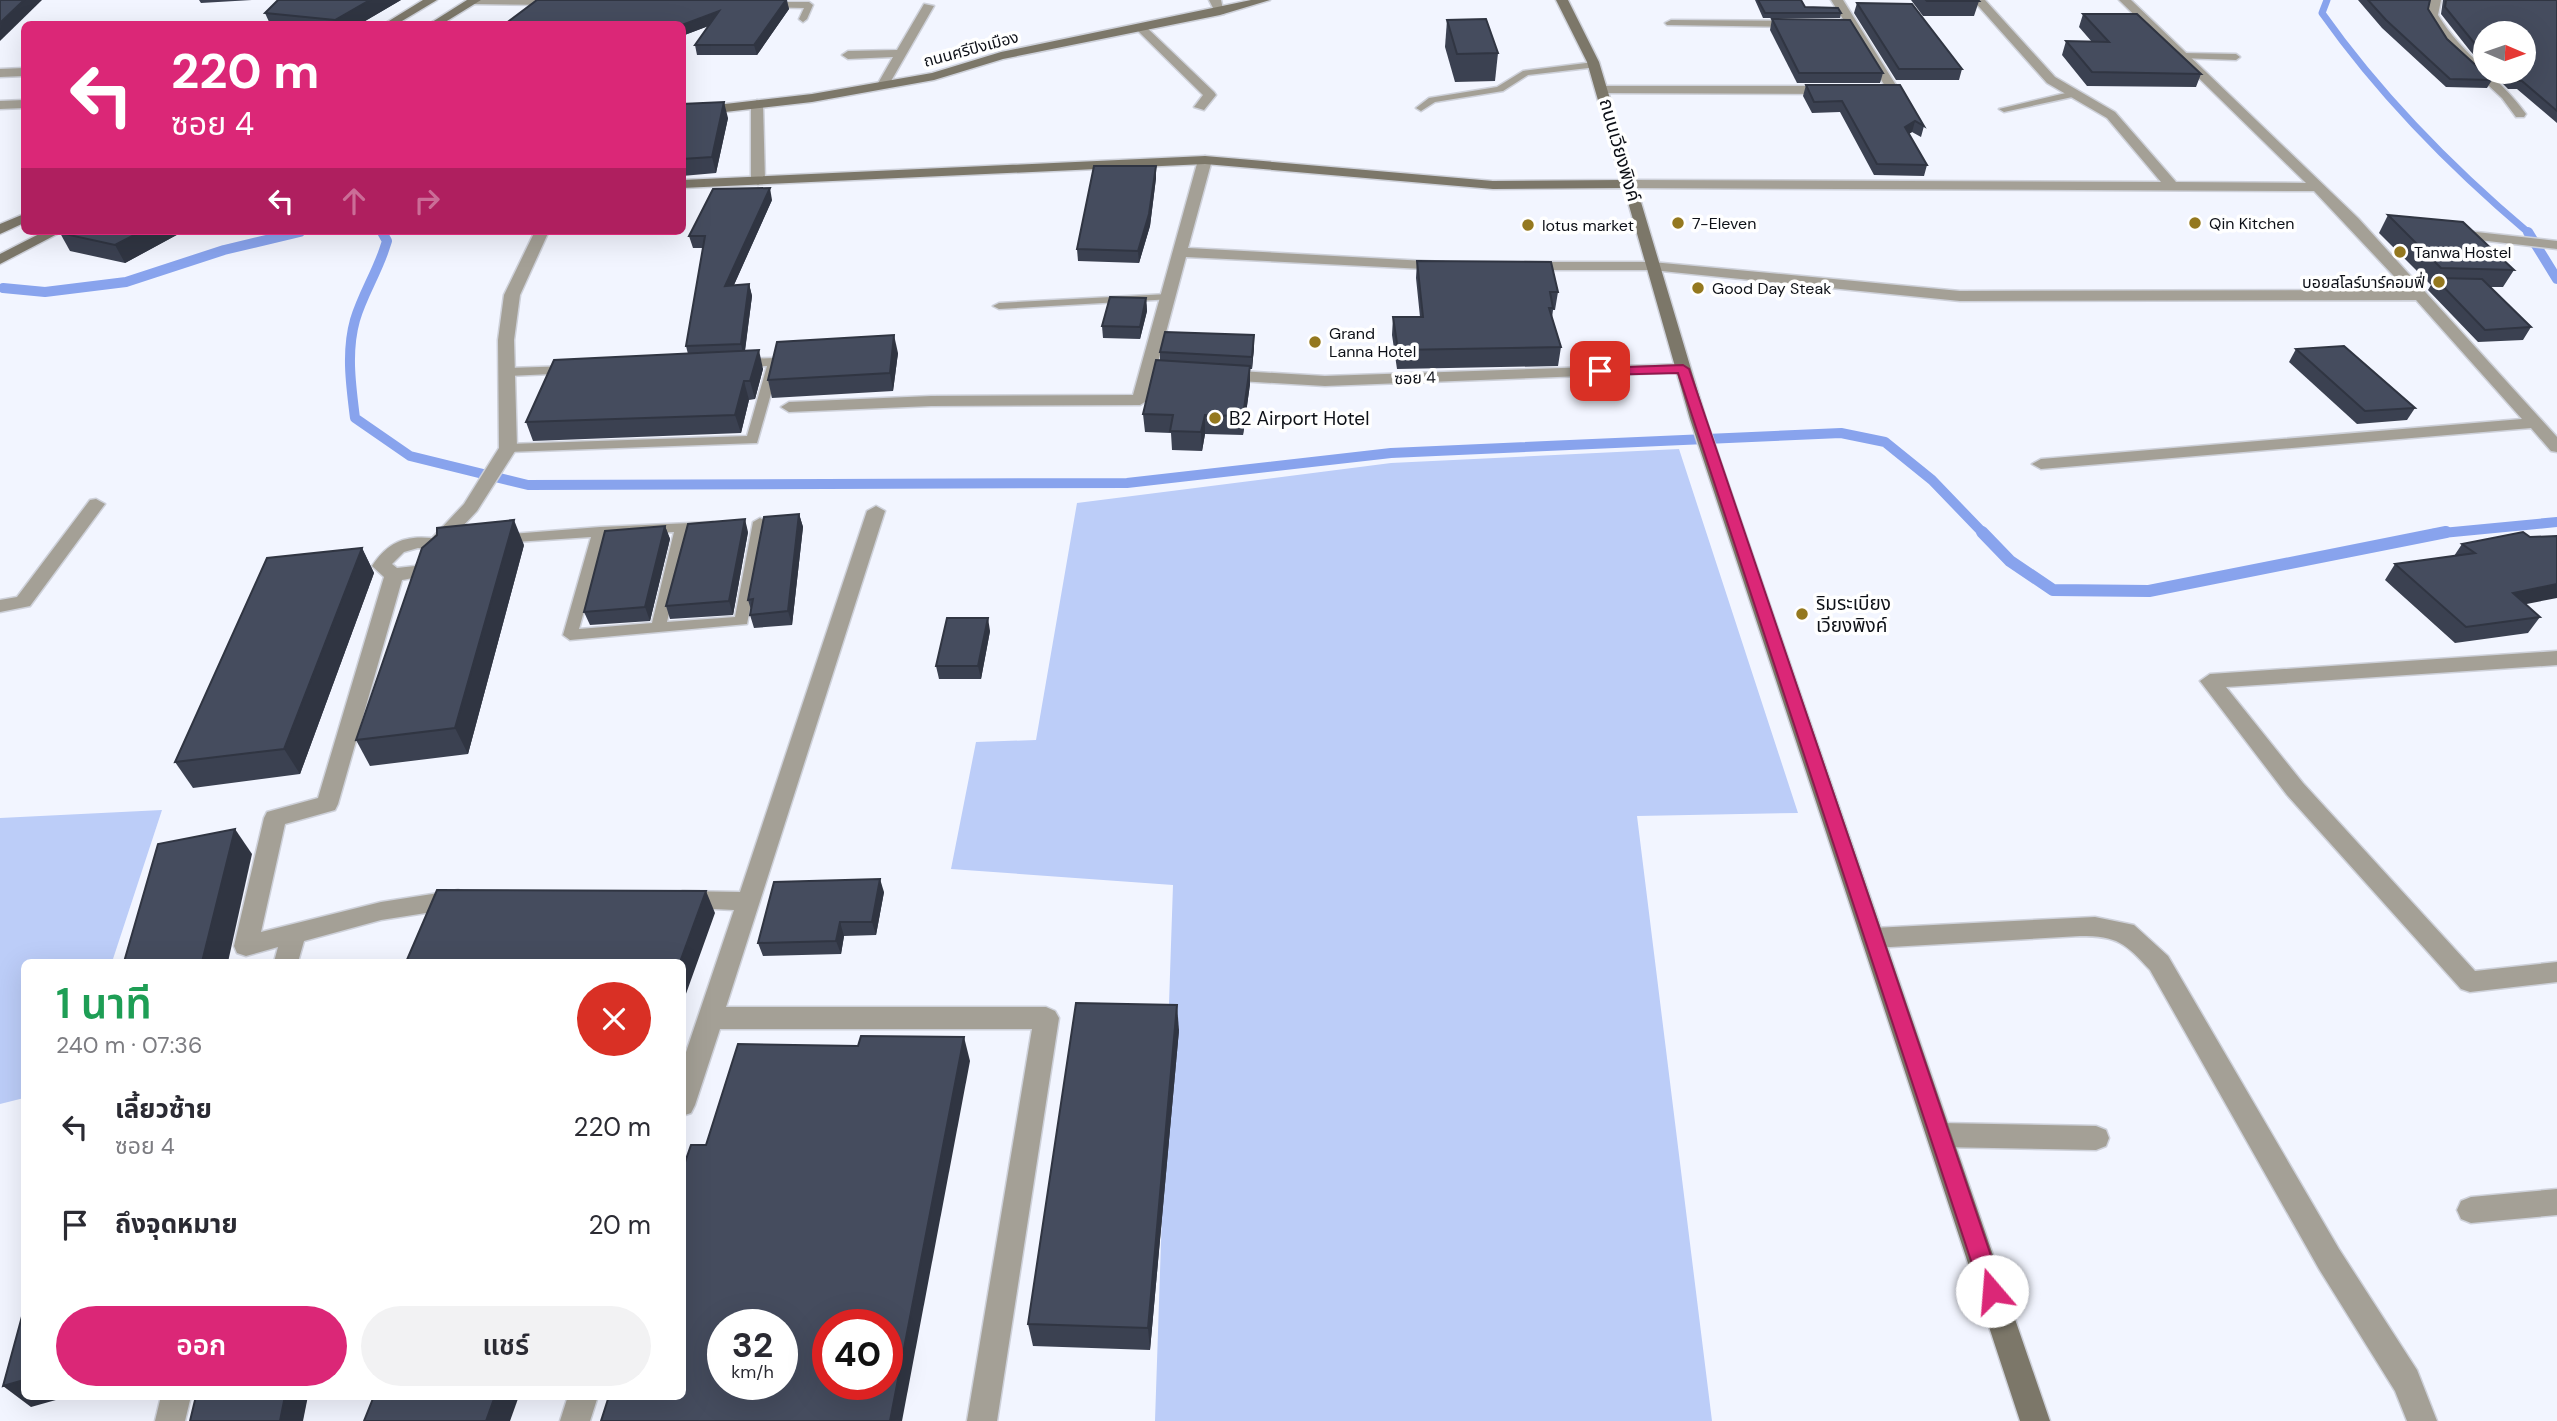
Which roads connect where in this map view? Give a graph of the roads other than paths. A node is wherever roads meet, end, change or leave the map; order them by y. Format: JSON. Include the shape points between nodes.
{"nodes":[{"id":1,"x":431,"y":0,"type":"edge"},
{"id":2,"x":1264,"y":0,"type":"edge"},
{"id":3,"x":1562,"y":0,"type":"edge"},
{"id":4,"x":1837,"y":0,"type":"edge"},
{"id":5,"x":1979,"y":0,"type":"edge"},
{"id":6,"x":2125,"y":0,"type":"edge"},
{"id":7,"x":2435,"y":0,"type":"edge"},
{"id":8,"x":474,"y":1,"type":"edge"},
{"id":9,"x":567,"y":2,"type":"edge"},
{"id":10,"x":755,"y":5,"type":"edge"},
{"id":11,"x":928,"y":6,"type":"dead end"},
{"id":12,"x":1217,"y":6,"type":"edge"},
{"id":13,"x":803,"y":19,"type":"dead end"},
{"id":14,"x":395,"y":21,"type":"edge"},
{"id":15,"x":440,"y":21,"type":"edge"},
{"id":16,"x":1671,"y":23,"type":"dead end"},
{"id":17,"x":1810,"y":24,"type":"edge"},
{"id":18,"x":1838,"y":25,"type":"edge"},
{"id":19,"x":1852,"y":25,"type":"junction"},
{"id":20,"x":1140,"y":28,"type":"junction"},
{"id":21,"x":900,"y":53,"type":"junction"},
{"id":22,"x":848,"y":55,"type":"dead end"},
{"id":23,"x":2183,"y":56,"type":"junction"},
{"id":24,"x":2236,"y":57,"type":"dead end"},
{"id":25,"x":1594,"y":65,"type":"junction"},
{"id":26,"x":21,"y":72,"type":"edge"},
{"id":27,"x":0,"y":73,"type":"edge"},
{"id":28,"x":883,"y":86,"type":"junction"},
{"id":29,"x":1602,"y":90,"type":"junction"},
{"id":30,"x":2074,"y":94,"type":"junction"},
{"id":31,"x":20,"y":104,"type":"edge"},
{"id":32,"x":758,"y":104,"type":"junction"},
{"id":33,"x":0,"y":105,"type":"edge"},
{"id":34,"x":1200,"y":107,"type":"dead end"},
{"id":35,"x":1421,"y":108,"type":"dead end"},
{"id":36,"x":2004,"y":109,"type":"dead end"},
{"id":37,"x":686,"y":113,"type":"edge"},
{"id":38,"x":2520,"y":114,"type":"dead end"},
{"id":39,"x":0,"y":117,"type":"edge"},
{"id":40,"x":1205,"y":160,"type":"junction"},
{"id":41,"x":758,"y":181,"type":"junction"},
{"id":42,"x":686,"y":184,"type":"edge"},
{"id":43,"x":1631,"y":184,"type":"junction"},
{"id":44,"x":2171,"y":185,"type":"junction"},
{"id":45,"x":2319,"y":187,"type":"junction"},
{"id":46,"x":21,"y":220,"type":"edge"},
{"id":47,"x":2353,"y":221,"type":"junction"},
{"id":48,"x":2381,"y":224,"type":"dead end"},
{"id":49,"x":0,"y":230,"type":"edge"},
{"id":50,"x":2436,"y":231,"type":"edge"},
{"id":51,"x":48,"y":235,"type":"edge"},
{"id":52,"x":540,"y":235,"type":"edge"},
{"id":53,"x":2557,"y":246,"type":"edge"},
{"id":54,"x":1180,"y":252,"type":"junction"},
{"id":55,"x":0,"y":260,"type":"edge"},
{"id":56,"x":1462,"y":266,"type":"edge"},
{"id":57,"x":1502,"y":266,"type":"edge"},
{"id":58,"x":1651,"y":266,"type":"junction"},
{"id":59,"x":2419,"y":295,"type":"junction"},
{"id":60,"x":1168,"y":297,"type":"junction"},
{"id":61,"x":999,"y":306,"type":"dead end"},
{"id":62,"x":734,"y":364,"type":"edge"},
{"id":63,"x":586,"y":369,"type":"edge"},
{"id":64,"x":1683,"y":369,"type":"junction"},
{"id":65,"x":506,"y":372,"type":"junction"},
{"id":66,"x":1202,"y":374,"type":"edge"},
{"id":67,"x":789,"y":407,"type":"edge"},
{"id":68,"x":2534,"y":423,"type":"junction"},
{"id":69,"x":2557,"y":447,"type":"edge"},
{"id":70,"x":505,"y":453,"type":"junction"},
{"id":71,"x":2040,"y":464,"type":"dead end"},
{"id":72,"x":96,"y":504,"type":"dead end"},
{"id":73,"x":876,"y":511,"type":"dead end"},
{"id":74,"x":760,"y":522,"type":"edge"},
{"id":75,"x":721,"y":524,"type":"edge"},
{"id":76,"x":682,"y":527,"type":"junction"},
{"id":77,"x":600,"y":531,"type":"junction"},
{"id":78,"x":491,"y":540,"type":"edge"},
{"id":79,"x":464,"y":542,"type":"edge"},
{"id":80,"x":436,"y":544,"type":"junction"},
{"id":81,"x":394,"y":575,"type":"junction"},
{"id":82,"x":0,"y":606,"type":"edge"},
{"id":83,"x":658,"y":628,"type":"junction"},
{"id":84,"x":2557,"y":657,"type":"edge"},
{"id":85,"x":478,"y":899,"type":"edge"},
{"id":86,"x":655,"y":900,"type":"edge"},
{"id":87,"x":751,"y":901,"type":"junction"},
{"id":88,"x":293,"y":935,"type":"junction"},
{"id":89,"x":1873,"y":938,"type":"junction"},
{"id":90,"x":244,"y":954,"type":"edge"},
{"id":91,"x":287,"y":959,"type":"edge"},
{"id":92,"x":2557,"y":972,"type":"edge"},
{"id":93,"x":712,"y":1018,"type":"junction"},
{"id":94,"x":686,"y":1093,"type":"edge"},
{"id":95,"x":1940,"y":1135,"type":"junction"},
{"id":96,"x":2096,"y":1138,"type":"dead end"},
{"id":97,"x":2557,"y":1202,"type":"edge"},
{"id":98,"x":2471,"y":1210,"type":"dead end"},
{"id":99,"x":175,"y":1400,"type":"edge"},
{"id":100,"x":582,"y":1400,"type":"edge"},
{"id":101,"x":170,"y":1421,"type":"edge"},
{"id":102,"x":575,"y":1421,"type":"edge"},
{"id":103,"x":982,"y":1421,"type":"edge"},
{"id":104,"x":2035,"y":1421,"type":"edge"},
{"id":105,"x":2422,"y":1421,"type":"edge"}],
"edges":[{"from":1,"to":14,"type":"street"},
{"from":2,"to":12,"type":"street","name":"ถนนศรีปิงเมือง"},
{"from":3,"to":25,"type":"street","name":"ถนนเวียงพิงค์"},
{"from":4,"to":19,"type":"street"},
{"from":5,"to":30,"type":"street","via":[[2052,80]]},
{"from":6,"to":23,"type":"street"},
{"from":7,"to":38,"type":"street","via":[[2432,15],[2449,43],[2506,95]]},
{"from":8,"to":9,"type":"lane"},
{"from":8,"to":15,"type":"street"},
{"from":10,"to":13,"type":"lane","via":[[809,5]]},
{"from":11,"to":21,"type":"street"},
{"from":12,"to":20,"type":"street","name":"ถนนศรีปิงเมือง"},
{"from":16,"to":17,"type":"street"},
{"from":18,"to":19,"type":"street"},
{"from":19,"to":29,"type":"street","via":[[1893,90]]},
{"from":20,"to":28,"type":"street","name":"ถนนศรีปิงเมือง"},
{"from":20,"to":34,"type":"street","via":[[1210,95]]},
{"from":21,"to":22,"type":"street"},
{"from":21,"to":28,"type":"street"},
{"from":23,"to":24,"type":"lane"},
{"from":23,"to":45,"type":"street"},
{"from":25,"to":29,"type":"street","name":"ถนนเวียงพิงค์"},
{"from":25,"to":35,"type":"lane","via":[[1526,73],[1500,89],[1432,100]]},
{"from":26,"to":27,"type":"street"},
{"from":28,"to":32,"type":"street","name":"ถนนศรีปิงเมือง"},
{"from":29,"to":43,"type":"street","name":"ถนนเวียงพิงค์"},
{"from":30,"to":36,"type":"lane"},
{"from":30,"to":44,"type":"street","via":[[2111,115]]},
{"from":31,"to":33,"type":"street"},
{"from":31,"to":39,"type":"street"},
{"from":32,"to":37,"type":"street","name":"ถนนศรีปิงเมือง"},
{"from":32,"to":41,"type":"street"},
{"from":40,"to":41,"type":"street"},
{"from":40,"to":43,"type":"street","via":[[1493,185]]},
{"from":40,"to":54,"type":"street"},
{"from":41,"to":42,"type":"street"},
{"from":43,"to":44,"type":"street","via":[[1936,178]]},
{"from":43,"to":58,"type":"street","name":"ถนนเวียงพิงค์"},
{"from":44,"to":45,"type":"street"},
{"from":45,"to":47,"type":"street"},
{"from":46,"to":49,"type":"street"},
{"from":47,"to":48,"type":"street"},
{"from":47,"to":59,"type":"street"},
{"from":50,"to":53,"type":"street"},
{"from":51,"to":55,"type":"street"},
{"from":52,"to":65,"type":"street","via":[[512,295]]},
{"from":54,"to":56,"type":"street"},
{"from":54,"to":60,"type":"street"},
{"from":57,"to":58,"type":"street"},
{"from":58,"to":59,"type":"street","via":[[1960,296]]},
{"from":58,"to":64,"type":"street","name":"ถนนเวียงพิงค์"},
{"from":59,"to":68,"type":"street"},
{"from":60,"to":61,"type":"lane"},
{"from":60,"to":67,"type":"street","via":[[1154,372],[1140,400]]},
{"from":62,"to":70,"type":"lane","via":[[774,362],[752,440]]},
{"from":63,"to":65,"type":"lane"},
{"from":64,"to":66,"type":"street","name":"ซอย 4","via":[[1325,381]]},
{"from":64,"to":89,"type":"street","name":"ถนนเวียงพิงค์"},
{"from":65,"to":70,"type":"street"},
{"from":68,"to":69,"type":"street"},
{"from":68,"to":71,"type":"street"},
{"from":70,"to":80,"type":"street","via":[[471,507]]},
{"from":72,"to":82,"type":"street","via":[[23,602]]},
{"from":73,"to":87,"type":"street"},
{"from":74,"to":83,"type":"lane","via":[[742,621]]},
{"from":75,"to":76,"type":"lane"},
{"from":76,"to":77,"type":"lane"},
{"from":76,"to":83,"type":"lane"},
{"from":77,"to":78,"type":"lane"},
{"from":77,"to":83,"type":"lane","via":[[570,635]]},
{"from":79,"to":80,"type":"lane"},
{"from":80,"to":81,"type":"street","via":[[438,558],[419,571]]},
{"from":80,"to":81,"type":"street","via":[[415,541],[390,550],[381,566]]},
{"from":81,"to":90,"type":"street","via":[[327,804],[275,818]]},
{"from":84,"to":92,"type":"street","via":[[2210,681],[2295,789],[2470,982]]},
{"from":85,"to":88,"type":"street","via":[[381,911]]},
{"from":86,"to":87,"type":"street"},
{"from":87,"to":93,"type":"street"},
{"from":88,"to":90,"type":"street"},
{"from":88,"to":91,"type":"street"},
{"from":89,"to":95,"type":"street","name":"ถนนเวียงพิงค์"},
{"from":89,"to":105,"type":"street","via":[[2080,926],[2113,926],[2131,933],[2159,963],[2329,1259],[2406,1381]]},
{"from":93,"to":94,"type":"street"},
{"from":93,"to":103,"type":"street","via":[[1046,1018]]},
{"from":95,"to":96,"type":"street"},
{"from":95,"to":104,"type":"street","name":"ถนนเวียงพิงค์"},
{"from":97,"to":98,"type":"street"},
{"from":99,"to":101,"type":"street"},
{"from":100,"to":102,"type":"street"}]}
